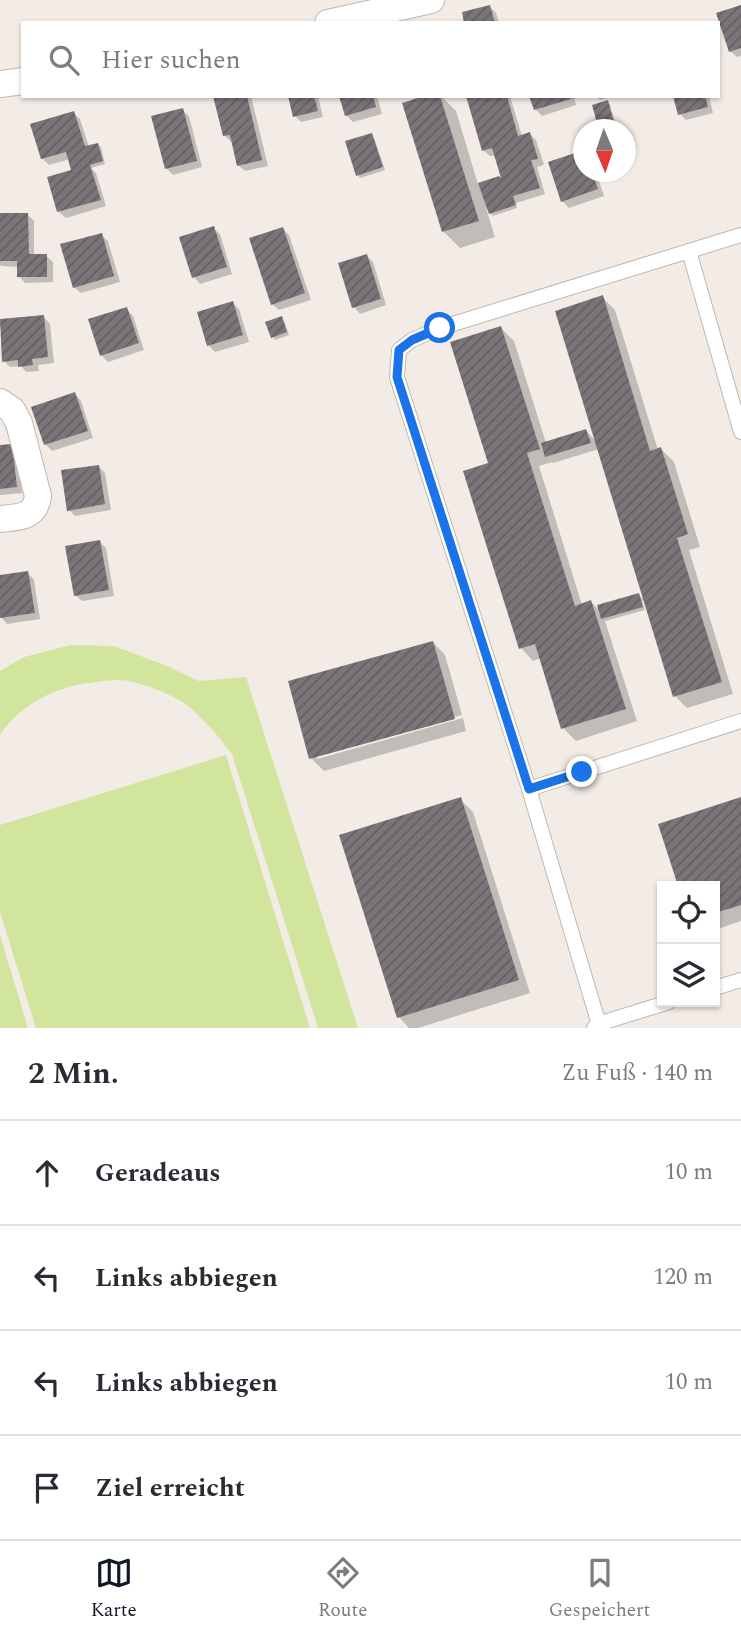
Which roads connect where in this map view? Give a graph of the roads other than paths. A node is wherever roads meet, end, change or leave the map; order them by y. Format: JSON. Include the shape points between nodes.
{"nodes":[{"id":1,"x":431,"y":0,"type":"edge"},
{"id":2,"x":337,"y":21,"type":"edge"},
{"id":3,"x":21,"y":81,"type":"edge"},
{"id":4,"x":0,"y":83,"type":"edge"},
{"id":5,"x":741,"y":235,"type":"edge"},
{"id":6,"x":689,"y":251,"type":"junction"},
{"id":7,"x":0,"y":402,"type":"edge"},
{"id":8,"x":741,"y":432,"type":"edge"},
{"id":9,"x":0,"y":519,"type":"edge"},
{"id":10,"x":741,"y":721,"type":"edge"},
{"id":11,"x":529,"y":789,"type":"junction"},
{"id":12,"x":741,"y":980,"type":"edge"},
{"id":13,"x":720,"y":986,"type":"edge"},
{"id":14,"x":657,"y":1006,"type":"edge"},
{"id":15,"x":597,"y":1026,"type":"edge"}],
"edges":[{"from":1,"to":2,"type":"street"},
{"from":3,"to":4,"type":"street"},
{"from":5,"to":6,"type":"lane"},
{"from":6,"to":8,"type":"lane"},
{"from":6,"to":11,"type":"lane","via":[[440,328],[399,350],[397,377]]},
{"from":7,"to":9,"type":"street","via":[[12,410],[19,423],[38,496],[30,513]]},
{"from":10,"to":11,"type":"lane"},
{"from":11,"to":15,"type":"lane"},
{"from":12,"to":13,"type":"lane"},
{"from":14,"to":15,"type":"lane"}]}
